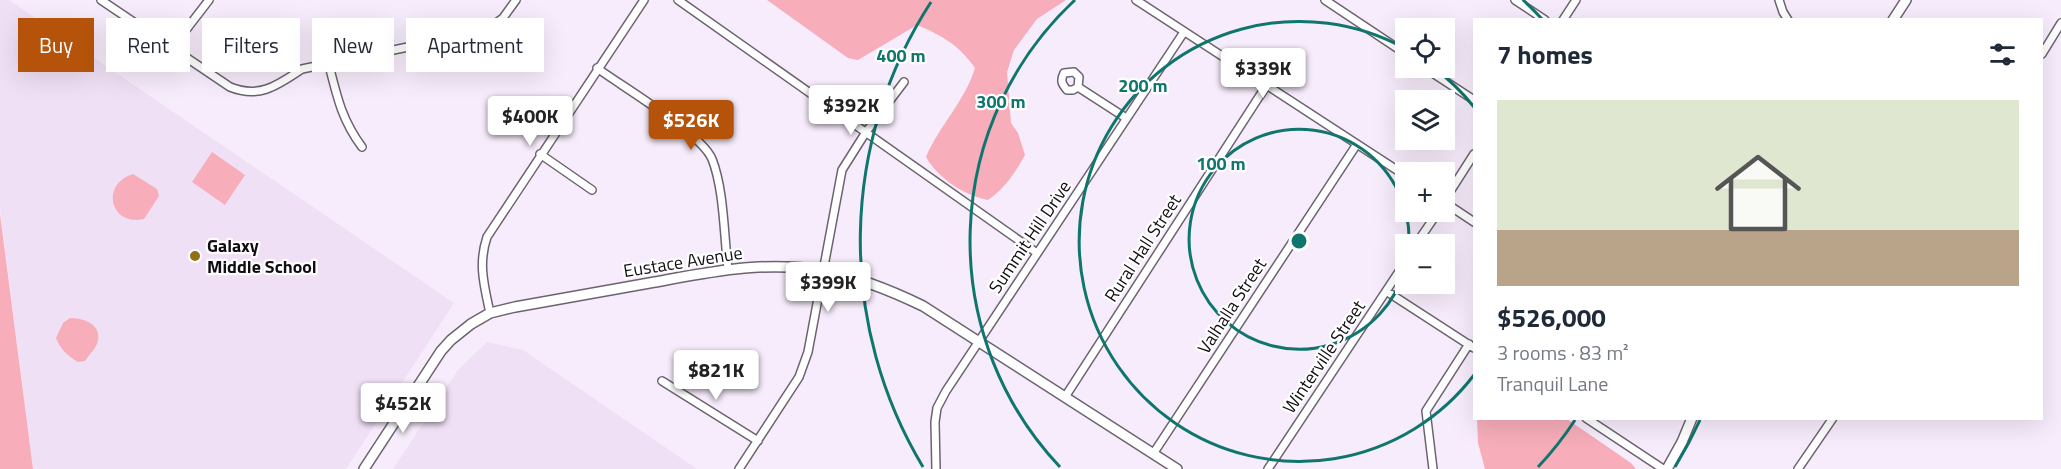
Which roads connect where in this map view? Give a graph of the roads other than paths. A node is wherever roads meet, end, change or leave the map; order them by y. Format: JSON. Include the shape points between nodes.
{"nodes":[{"id":1,"x":101,"y":0,"type":"edge"},
{"id":2,"x":209,"y":0,"type":"edge"},
{"id":3,"x":516,"y":0,"type":"edge"},
{"id":4,"x":644,"y":0,"type":"edge"},
{"id":5,"x":678,"y":0,"type":"edge"},
{"id":6,"x":1136,"y":0,"type":"edge"},
{"id":7,"x":1325,"y":0,"type":"edge"},
{"id":8,"x":1515,"y":0,"type":"edge"},
{"id":9,"x":1576,"y":0,"type":"edge"},
{"id":10,"x":1779,"y":0,"type":"edge"},
{"id":11,"x":1906,"y":0,"type":"edge"},
{"id":12,"x":128,"y":18,"type":"edge"},
{"id":13,"x":1542,"y":18,"type":"edge"},
{"id":14,"x":1564,"y":18,"type":"edge"},
{"id":15,"x":1787,"y":18,"type":"edge"},
{"id":16,"x":1894,"y":18,"type":"edge"},
{"id":17,"x":2061,"y":23,"type":"edge"},
{"id":18,"x":190,"y":25,"type":"edge"},
{"id":19,"x":1184,"y":32,"type":"junction"},
{"id":20,"x":1395,"y":47,"type":"edge"},
{"id":21,"x":394,"y":51,"type":"edge"},
{"id":22,"x":2043,"y":52,"type":"edge"},
{"id":23,"x":190,"y":60,"type":"edge"},
{"id":24,"x":312,"y":68,"type":"edge"},
{"id":25,"x":597,"y":68,"type":"junction"},
{"id":26,"x":331,"y":72,"type":"edge"},
{"id":27,"x":1440,"y":78,"type":"edge"},
{"id":28,"x":904,"y":82,"type":"dead end"},
{"id":29,"x":1266,"y":86,"type":"junction"},
{"id":30,"x":1078,"y":87,"type":"dead end"},
{"id":31,"x":1473,"y":99,"type":"edge"},
{"id":32,"x":1126,"y":118,"type":"junction"},
{"id":33,"x":866,"y":132,"type":"junction"},
{"id":34,"x":1357,"y":144,"type":"junction"},
{"id":35,"x":362,"y":147,"type":"dead end"},
{"id":36,"x":540,"y":154,"type":"junction"},
{"id":37,"x":1473,"y":156,"type":"edge"},
{"id":38,"x":1395,"y":169,"type":"edge"},
{"id":39,"x":1455,"y":184,"type":"edge"},
{"id":40,"x":592,"y":190,"type":"dead end"},
{"id":41,"x":1455,"y":209,"type":"edge"},
{"id":42,"x":1473,"y":221,"type":"edge"},
{"id":43,"x":1037,"y":253,"type":"junction"},
{"id":44,"x":728,"y":269,"type":"junction"},
{"id":45,"x":823,"y":271,"type":"junction"},
{"id":46,"x":1395,"y":278,"type":"edge"},
{"id":47,"x":1386,"y":291,"type":"junction"},
{"id":48,"x":490,"y":313,"type":"junction"},
{"id":49,"x":979,"y":341,"type":"junction"},
{"id":50,"x":1472,"y":346,"type":"edge"},
{"id":51,"x":662,"y":381,"type":"dead end"},
{"id":52,"x":1065,"y":397,"type":"junction"},
{"id":53,"x":1589,"y":420,"type":"edge"},
{"id":54,"x":1691,"y":420,"type":"edge"},
{"id":55,"x":1832,"y":420,"type":"edge"},
{"id":56,"x":758,"y":441,"type":"junction"},
{"id":57,"x":1153,"y":454,"type":"junction"},
{"id":58,"x":364,"y":469,"type":"edge"},
{"id":59,"x":739,"y":469,"type":"edge"},
{"id":60,"x":936,"y":469,"type":"edge"},
{"id":61,"x":1177,"y":469,"type":"edge"},
{"id":62,"x":1268,"y":469,"type":"edge"},
{"id":63,"x":1433,"y":469,"type":"edge"},
{"id":64,"x":1665,"y":469,"type":"edge"},
{"id":65,"x":1798,"y":469,"type":"edge"}],
"edges":[{"from":1,"to":12,"type":"street"},
{"from":2,"to":18,"type":"street"},
{"from":3,"to":21,"type":"street","via":[[503,18],[485,31]]},
{"from":4,"to":25,"type":"street"},
{"from":5,"to":33,"type":"street"},
{"from":6,"to":19,"type":"street"},
{"from":7,"to":20,"type":"street"},
{"from":8,"to":13,"type":"street"},
{"from":9,"to":14,"type":"street"},
{"from":10,"to":15,"type":"street"},
{"from":11,"to":16,"type":"street"},
{"from":17,"to":22,"type":"street"},
{"from":19,"to":29,"type":"street"},
{"from":19,"to":32,"type":"street","name":"Summit Hill Drive"},
{"from":23,"to":24,"type":"street","via":[[230,87],[245,92],[267,90],[302,69]]},
{"from":25,"to":36,"type":"street"},
{"from":25,"to":44,"type":"street","via":[[687,131],[711,157],[717,175]]},
{"from":26,"to":35,"type":"street","via":[[347,127]]},
{"from":27,"to":31,"type":"street"},
{"from":28,"to":33,"type":"street"},
{"from":29,"to":34,"type":"street"},
{"from":29,"to":52,"type":"street","name":"Rural Hall Street"},
{"from":30,"to":32,"type":"street"},
{"from":32,"to":43,"type":"street","name":"Summit Hill Drive"},
{"from":33,"to":43,"type":"street"},
{"from":33,"to":45,"type":"street","via":[[842,170]]},
{"from":34,"to":38,"type":"street"},
{"from":34,"to":57,"type":"street","name":"Valhalla Street"},
{"from":36,"to":40,"type":"street"},
{"from":36,"to":48,"type":"street","via":[[487,237],[481,254]]},
{"from":37,"to":39,"type":"street"},
{"from":41,"to":42,"type":"street"},
{"from":43,"to":49,"type":"street","name":"Summit Hill Drive"},
{"from":44,"to":45,"type":"street","name":"Eustace Avenue","via":[[779,266]]},
{"from":44,"to":48,"type":"street","name":"Eustace Avenue"},
{"from":45,"to":49,"type":"street","name":"Eustace Avenue","via":[[898,294]]},
{"from":45,"to":56,"type":"street","via":[[808,352],[799,377]]},
{"from":46,"to":47,"type":"street","name":"Winterville Street"},
{"from":47,"to":50,"type":"street"},
{"from":47,"to":62,"type":"street","name":"Winterville Street"},
{"from":48,"to":58,"type":"street","name":"Eustace Avenue","via":[[441,351]]},
{"from":49,"to":52,"type":"street","name":"Eustace Avenue"},
{"from":49,"to":60,"type":"street","name":"Summit Hill Drive","via":[[937,408]]},
{"from":50,"to":63,"type":"street","via":[[1426,411]]},
{"from":51,"to":56,"type":"street"},
{"from":52,"to":57,"type":"street","name":"Eustace Avenue"},
{"from":53,"to":64,"type":"street"},
{"from":54,"to":64,"type":"street"},
{"from":55,"to":65,"type":"street"},
{"from":56,"to":59,"type":"street"},
{"from":57,"to":61,"type":"street","name":"Eustace Avenue"}]}
